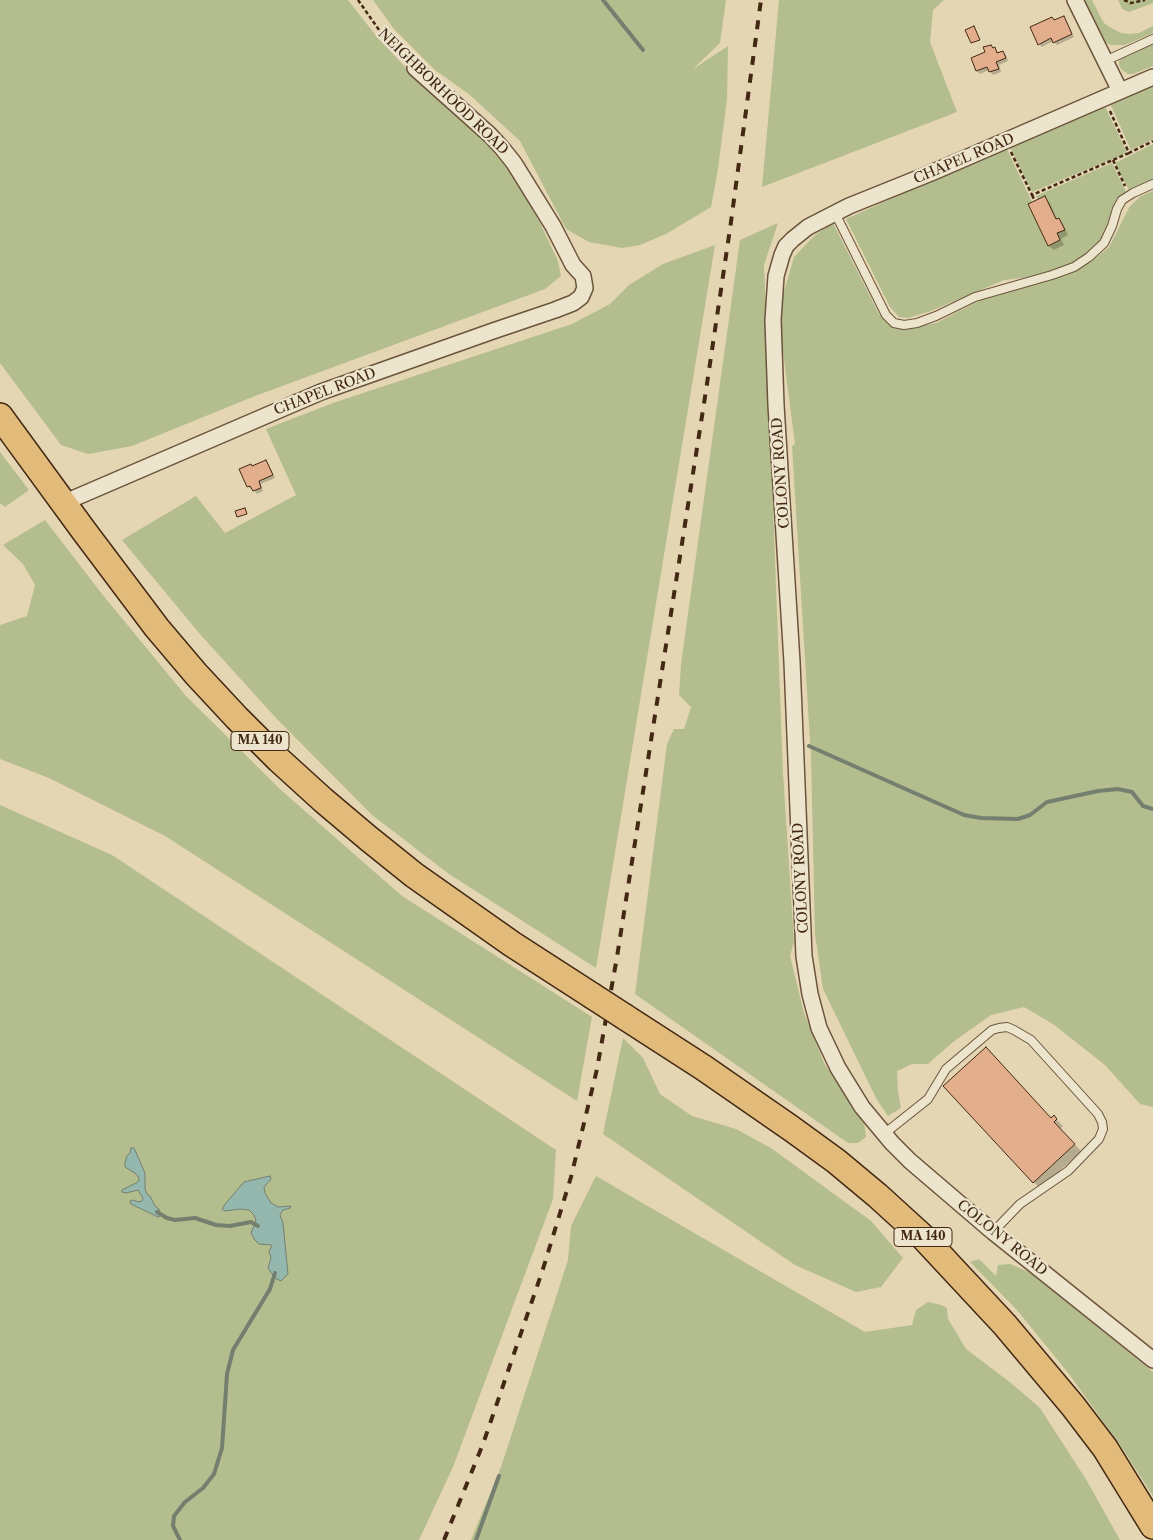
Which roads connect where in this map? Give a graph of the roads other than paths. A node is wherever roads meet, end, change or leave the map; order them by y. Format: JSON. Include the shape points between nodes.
{"nodes":[{"id":1,"x":1075,"y":0,"type":"edge"},
{"id":2,"x":1153,"y":39,"type":"edge"},
{"id":3,"x":1104,"y":60,"type":"junction"},
{"id":4,"x":415,"y":68,"type":"road end"},
{"id":5,"x":1153,"y":77,"type":"edge"},
{"id":6,"x":1120,"y":92,"type":"junction"},
{"id":7,"x":1153,"y":184,"type":"edge"},
{"id":8,"x":835,"y":213,"type":"junction"},
{"id":9,"x":784,"y":251,"type":"joint"},
{"id":10,"x":585,"y":288,"type":"joint"},
{"id":11,"x":0,"y":416,"type":"edge"},
{"id":12,"x":63,"y":503,"type":"junction"},
{"id":13,"x":884,"y":1134,"type":"junction"},
{"id":14,"x":993,"y":1232,"type":"junction"},
{"id":15,"x":1153,"y":1360,"type":"edge"},
{"id":16,"x":1153,"y":1526,"type":"edge"}],
"edges":[{"from":1,"to":3,"type":"street"},
{"from":2,"to":3,"type":"lane"},
{"from":3,"to":6,"type":"street"},
{"from":4,"to":10,"type":"street","name":"NEIGHBORHOOD ROAD","via":[[502,148],[514,163],[573,265],[584,276]]},
{"from":5,"to":6,"type":"street","name":"CHAPEL ROAD"},
{"from":6,"to":8,"type":"street","name":"CHAPEL ROAD"},
{"from":7,"to":8,"type":"lane","via":[[1122,200],[1104,243],[1074,267],[975,298],[936,316],[904,325],[894,322],[886,314]]},
{"from":8,"to":9,"type":"street","name":"CHAPEL ROAD","via":[[800,233]]},
{"from":9,"to":13,"type":"street","name":"COLONY ROAD","via":[[776,276],[773,320],[804,956],[814,1011],[827,1048],[862,1107]]},
{"from":10,"to":12,"type":"street","name":"CHAPEL ROAD","via":[[573,303],[321,392]]},
{"from":11,"to":12,"type":"highway","number":"MA 140"},
{"from":12,"to":16,"type":"highway","number":"MA 140","bridge":true,"via":[[157,628],[196,674],[279,760],[360,832],[414,875],[505,939],[800,1134],[878,1196],[922,1237],[1005,1325],[1073,1406],[1105,1448]]},
{"from":13,"to":14,"type":"street","name":"COLONY ROAD","via":[[910,1161]]},
{"from":13,"to":14,"type":"lane","via":[[928,1099],[946,1069],[992,1030],[1007,1028],[1031,1040],[1098,1114],[1103,1130],[1099,1139],[1068,1171],[1020,1204]]},
{"from":14,"to":15,"type":"street","name":"COLONY ROAD"}]}
